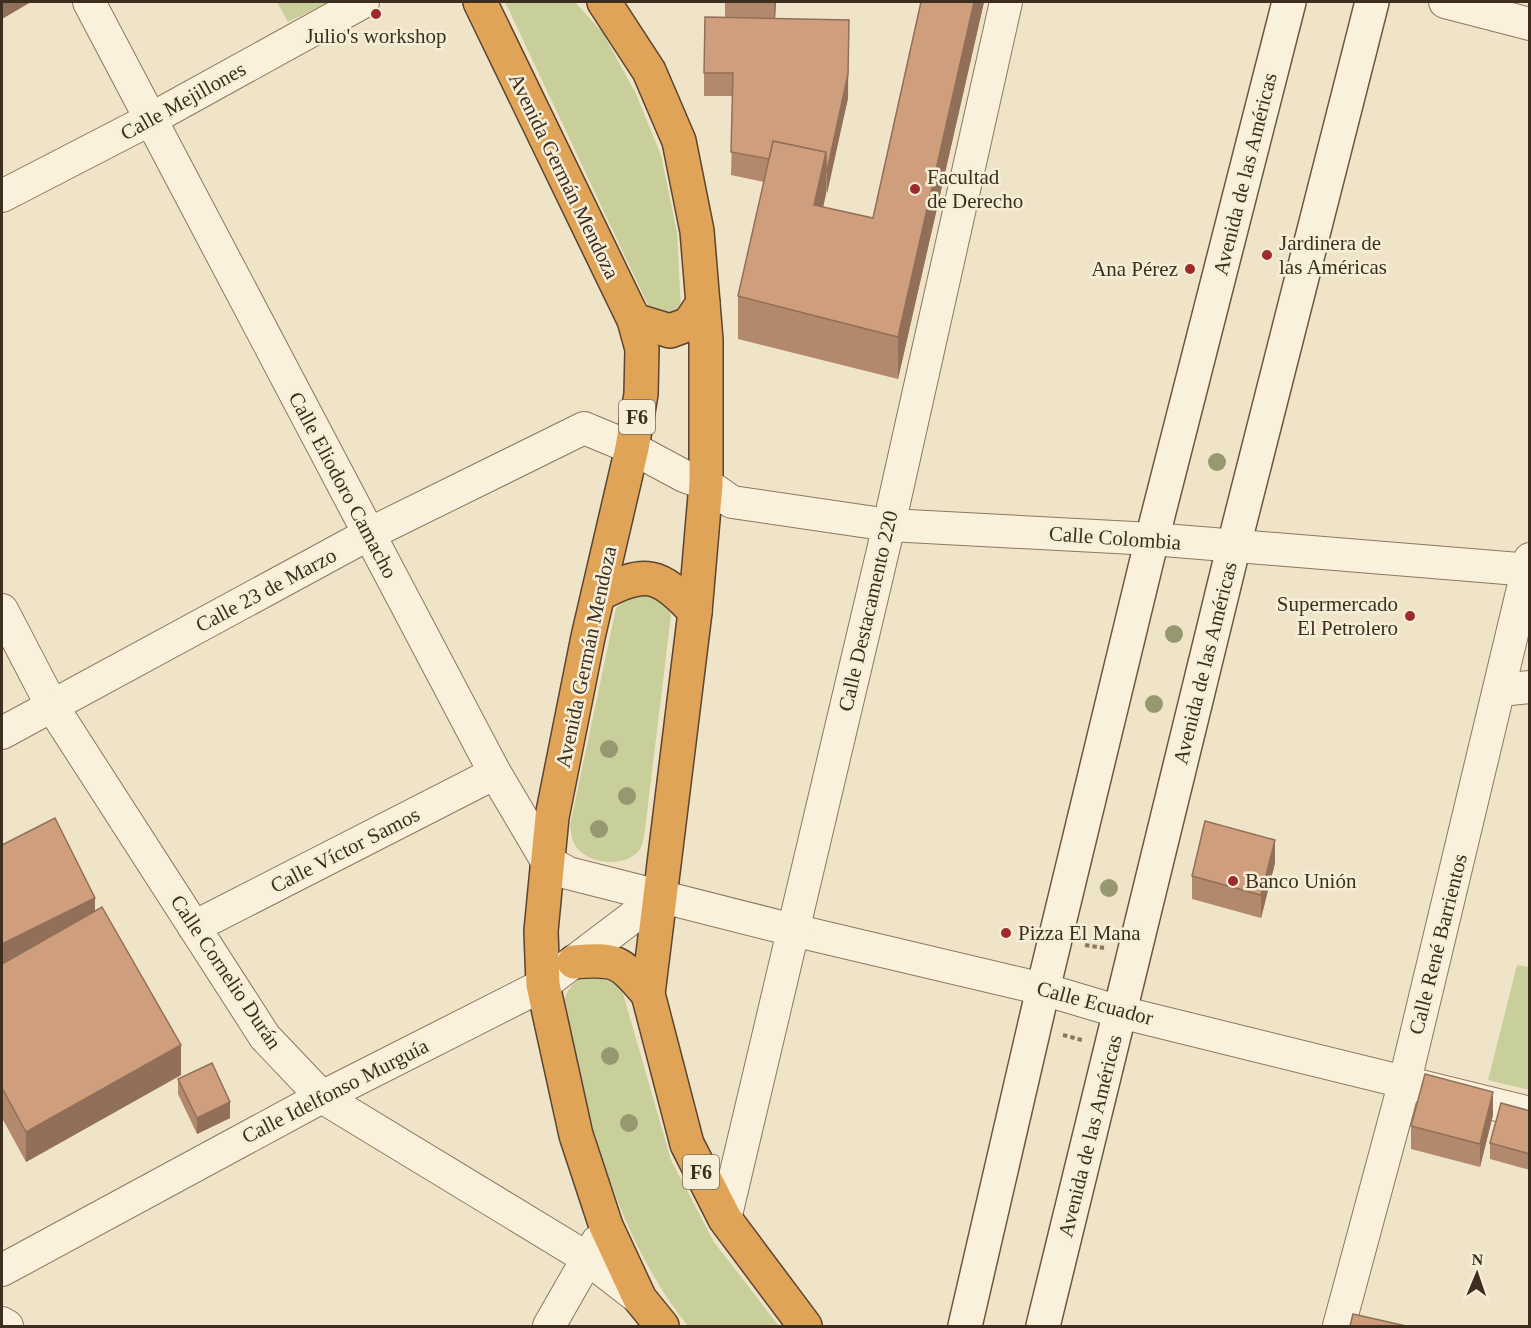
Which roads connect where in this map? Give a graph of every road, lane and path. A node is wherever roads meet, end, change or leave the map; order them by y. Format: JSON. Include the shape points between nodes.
{"nodes":[{"id":1,"x":89,"y":2,"type":"edge"},
{"id":2,"x":363,"y":2,"type":"edge"},
{"id":3,"x":480,"y":2,"type":"edge"},
{"id":4,"x":604,"y":2,"type":"edge"},
{"id":5,"x":1006,"y":2,"type":"edge"},
{"id":6,"x":1289,"y":2,"type":"edge"},
{"id":7,"x":1372,"y":2,"type":"edge"},
{"id":8,"x":1445,"y":2,"type":"edge"},
{"id":9,"x":1530,"y":24,"type":"edge"},
{"id":10,"x":151,"y":119,"type":"junction"},
{"id":11,"x":2,"y":196,"type":"edge"},
{"id":12,"x":703,"y":303,"type":"junction"},
{"id":13,"x":634,"y":320,"type":"junction"},
{"id":14,"x":632,"y":448,"type":"junction"},
{"id":15,"x":706,"y":484,"type":"junction"},
{"id":16,"x":889,"y":525,"type":"junction"},
{"id":17,"x":369,"y":534,"type":"junction"},
{"id":18,"x":1152,"y":539,"type":"junction"},
{"id":19,"x":1234,"y":545,"type":"junction"},
{"id":20,"x":1529,"y":566,"type":"edge"},
{"id":21,"x":598,"y":595,"type":"junction"},
{"id":22,"x":2,"y":610,"type":"edge"},
{"id":23,"x":695,"y":612,"type":"junction"},
{"id":24,"x":1515,"y":689,"type":"edge"},
{"id":25,"x":52,"y":706,"type":"junction"},
{"id":26,"x":2,"y":733,"type":"edge"},
{"id":27,"x":495,"y":773,"type":"junction"},
{"id":28,"x":547,"y":861,"type":"junction"},
{"id":29,"x":659,"y":897,"type":"junction"},
{"id":30,"x":194,"y":927,"type":"junction"},
{"id":31,"x":793,"y":930,"type":"junction"},
{"id":32,"x":1056,"y":936,"type":"junction"},
{"id":33,"x":1133,"y":957,"type":"junction"},
{"id":34,"x":574,"y":962,"type":"junction"},
{"id":35,"x":543,"y":985,"type":"junction"},
{"id":36,"x":1043,"y":989,"type":"junction"},
{"id":37,"x":648,"y":994,"type":"junction"},
{"id":38,"x":1120,"y":1012,"type":"junction"},
{"id":39,"x":1033,"y":1031,"type":"junction"},
{"id":40,"x":1110,"y":1051,"type":"junction"},
{"id":41,"x":1405,"y":1081,"type":"junction"},
{"id":42,"x":322,"y":1097,"type":"junction"},
{"id":43,"x":1530,"y":1113,"type":"edge"},
{"id":44,"x":725,"y":1219,"type":"junction"},
{"id":45,"x":606,"y":1226,"type":"junction"},
{"id":46,"x":587,"y":1258,"type":"junction"},
{"id":47,"x":2,"y":1270,"type":"edge"},
{"id":48,"x":640,"y":1299,"type":"junction"},
{"id":49,"x":2,"y":1323,"type":"edge"},
{"id":50,"x":7,"y":1326,"type":"edge"},
{"id":51,"x":549,"y":1326,"type":"edge"},
{"id":52,"x":662,"y":1326,"type":"edge"},
{"id":53,"x":805,"y":1326,"type":"edge"},
{"id":54,"x":965,"y":1326,"type":"edge"},
{"id":55,"x":1043,"y":1326,"type":"edge"},
{"id":56,"x":1339,"y":1326,"type":"edge"}],
"edges":[{"from":1,"to":10,"type":"street","name":"Calle Eliodoro Camacho"},
{"from":2,"to":10,"type":"street","name":"Calle Mejillones"},
{"from":3,"to":13,"type":"highway","name":"Avenida Germán Mendoza","number":"F6"},
{"from":4,"to":12,"type":"highway","number":"F6","via":[[648,71],[679,141],[697,231]]},
{"from":5,"to":16,"type":"street","name":"Calle Destacamento 220"},
{"from":6,"to":18,"type":"main road","name":"Avenida de las Américas"},
{"from":7,"to":19,"type":"main road","name":"Avenida de las Américas"},
{"from":8,"to":9,"type":"street"},
{"from":10,"to":11,"type":"street","name":"Calle Mejillones"},
{"from":10,"to":17,"type":"street","name":"Calle Eliodoro Camacho"},
{"from":12,"to":13,"type":"highway","via":[[689,324],[670,331]]},
{"from":12,"to":15,"type":"highway","number":"F6"},
{"from":13,"to":14,"type":"highway","name":"Avenida Germán Mendoza","number":"F6","via":[[642,349],[641,394]]},
{"from":14,"to":15,"type":"street","name":"Calle 23 de Marzo"},
{"from":14,"to":17,"type":"street","name":"Calle 23 de Marzo","via":[[584,428]]},
{"from":14,"to":21,"type":"highway","name":"Avenida Germán Mendoza","number":"F6"},
{"from":15,"to":16,"type":"street","name":"Calle Colombia","via":[[732,502]]},
{"from":15,"to":23,"type":"highway","number":"F6"},
{"from":16,"to":18,"type":"street","name":"Calle Colombia"},
{"from":16,"to":31,"type":"street","name":"Calle Destacamento 220"},
{"from":17,"to":25,"type":"street","name":"Calle 23 de Marzo"},
{"from":17,"to":27,"type":"street","name":"Calle Eliodoro Camacho"},
{"from":18,"to":19,"type":"street","name":"Calle Colombia"},
{"from":18,"to":32,"type":"main road","name":"Avenida de las Américas"},
{"from":19,"to":20,"type":"street","name":"Calle Colombia"},
{"from":19,"to":33,"type":"main road","name":"Avenida de las Américas"},
{"from":20,"to":24,"type":"street","name":"Calle René Barrientos"},
{"from":21,"to":23,"type":"highway","via":[[634,578],[658,580],[677,592]]},
{"from":21,"to":28,"type":"highway","name":"Avenida Germán Mendoza","number":"F6","via":[[552,817]]},
{"from":22,"to":25,"type":"street","name":"Calle Cornelio Durán"},
{"from":23,"to":29,"type":"highway","number":"F6"},
{"from":24,"to":41,"type":"street","name":"Calle René Barrientos"},
{"from":25,"to":26,"type":"street","name":"Calle 23 de Marzo"},
{"from":25,"to":30,"type":"street","name":"Calle Cornelio Durán"},
{"from":27,"to":28,"type":"street","name":"Calle Eliodoro Camacho"},
{"from":27,"to":30,"type":"street","name":"Calle Víctor Samos"},
{"from":28,"to":29,"type":"street","via":[[567,873]]},
{"from":28,"to":35,"type":"highway","name":"Avenida Germán Mendoza","number":"F6","via":[[541,931]]},
{"from":29,"to":31,"type":"street","name":"Calle Ecuador"},
{"from":29,"to":34,"type":"street","name":"Calle Idelfonso Murguía"},
{"from":29,"to":37,"type":"highway","number":"F6"},
{"from":30,"to":42,"type":"street","name":"Calle Cornelio Durán","via":[[265,1037]]},
{"from":31,"to":36,"type":"street","name":"Calle Ecuador"},
{"from":31,"to":44,"type":"street","name":"Calle Destacamento 220"},
{"from":32,"to":33,"type":"path"},
{"from":32,"to":36,"type":"main road","name":"Avenida de las Américas"},
{"from":33,"to":38,"type":"main road","name":"Avenida de las Américas"},
{"from":34,"to":35,"type":"street","name":"Calle Idelfonso Murguía"},
{"from":34,"to":37,"type":"highway","via":[[617,963]]},
{"from":35,"to":42,"type":"street","name":"Calle Idelfonso Murguía"},
{"from":35,"to":45,"type":"highway","name":"Avenida Germán Mendoza","number":"F6","via":[[576,1135]]},
{"from":36,"to":38,"type":"street","name":"Calle Ecuador"},
{"from":36,"to":39,"type":"main road","name":"Avenida de las Américas"},
{"from":37,"to":44,"type":"highway","number":"F6","via":[[687,1144]]},
{"from":38,"to":40,"type":"main road","name":"Avenida de las Américas"},
{"from":38,"to":41,"type":"street","name":"Calle Ecuador"},
{"from":39,"to":40,"type":"path","via":[[1053,1032]]},
{"from":39,"to":54,"type":"main road","name":"Avenida de las Américas"},
{"from":40,"to":55,"type":"main road","name":"Avenida de las Américas"},
{"from":41,"to":43,"type":"street","name":"Calle Ecuador"},
{"from":41,"to":56,"type":"street","name":"Calle René Barrientos"},
{"from":42,"to":46,"type":"street","name":"Calle Cornelio Durán"},
{"from":42,"to":47,"type":"street","name":"Calle Idelfonso Murguía"},
{"from":44,"to":53,"type":"highway","number":"F6"},
{"from":45,"to":46,"type":"street"},
{"from":45,"to":48,"type":"highway","name":"Avenida Germán Mendoza","number":"F6"},
{"from":46,"to":48,"type":"street","name":"Calle Cornelio Durán"},
{"from":46,"to":51,"type":"street"},
{"from":48,"to":52,"type":"highway","name":"Avenida Germán Mendoza","number":"F6"},
{"from":49,"to":50,"type":"street"}]}
